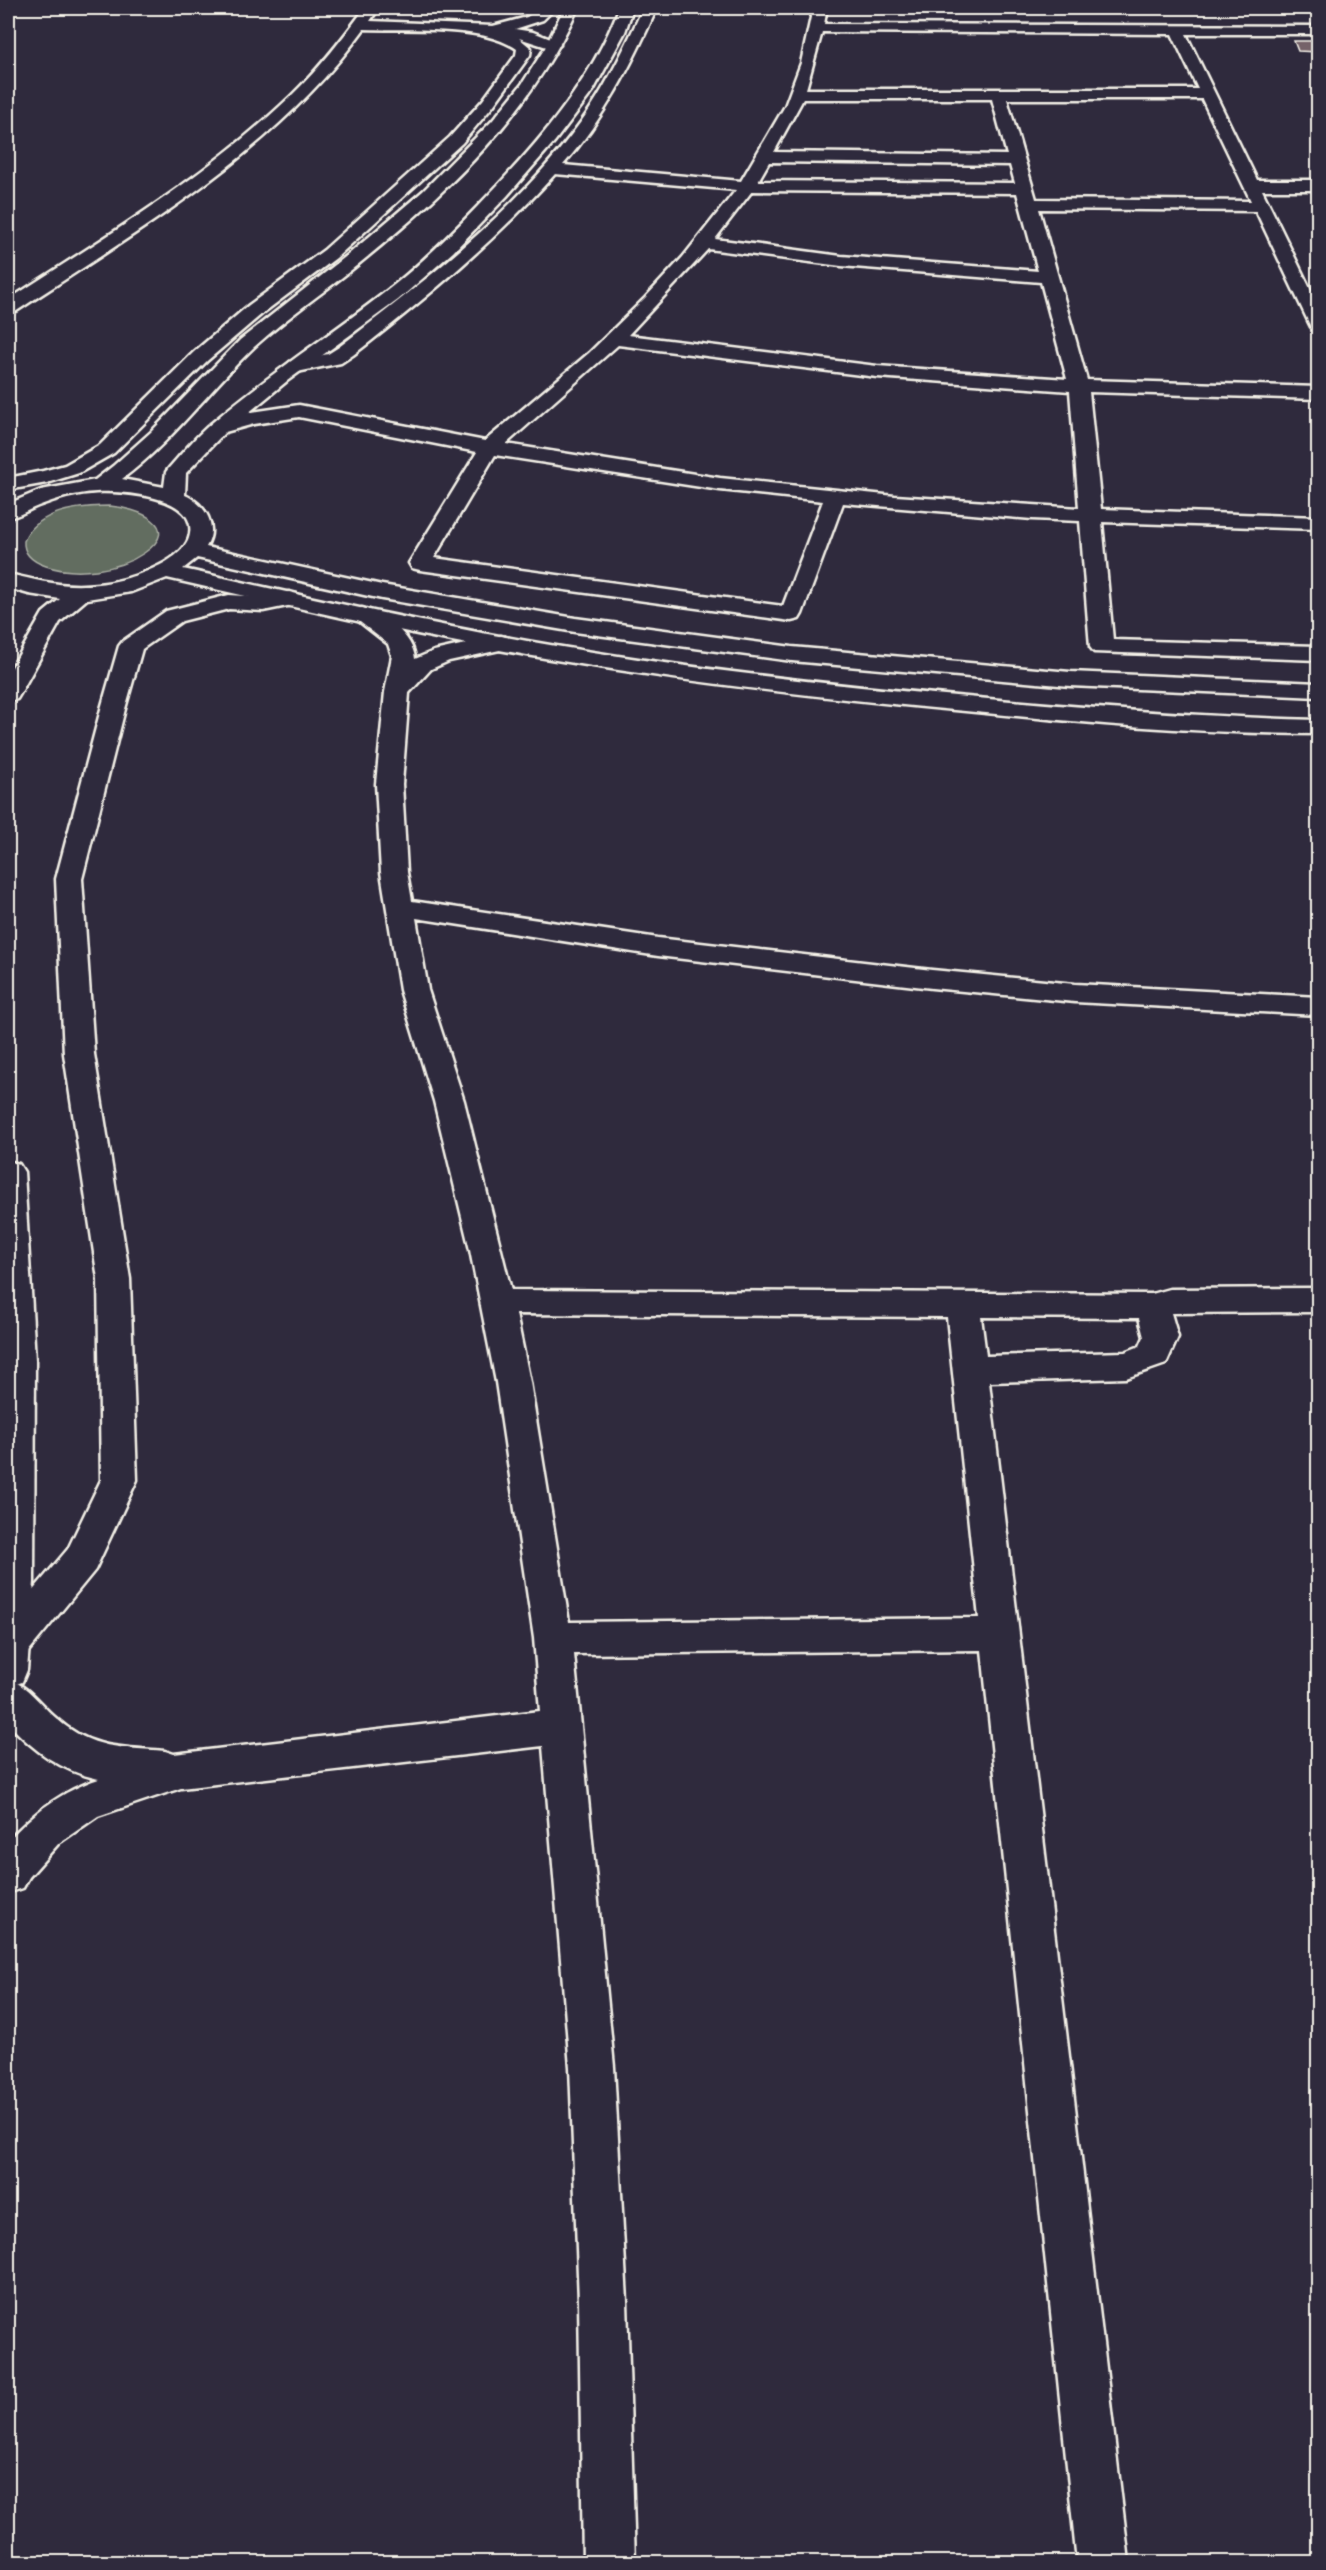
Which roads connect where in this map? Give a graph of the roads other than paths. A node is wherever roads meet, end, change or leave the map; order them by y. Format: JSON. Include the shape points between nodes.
{"nodes":[{"id":1,"x":372,"y":8,"type":"edge"},
{"id":2,"x":548,"y":8,"type":"edge"},
{"id":3,"x":626,"y":8,"type":"edge"},
{"id":4,"x":650,"y":8,"type":"edge"},
{"id":5,"x":820,"y":8,"type":"edge"},
{"id":6,"x":568,"y":14,"type":"edge"},
{"id":7,"x":360,"y":25,"type":"junction"},
{"id":8,"x":817,"y":28,"type":"junction"},
{"id":9,"x":489,"y":30,"type":"junction"},
{"id":10,"x":1177,"y":30,"type":"junction"},
{"id":11,"x":1318,"y":30,"type":"edge"},
{"id":12,"x":553,"y":45,"type":"junction"},
{"id":13,"x":797,"y":94,"type":"junction"},
{"id":14,"x":1208,"y":94,"type":"junction"},
{"id":15,"x":999,"y":96,"type":"junction"},
{"id":16,"x":765,"y":157,"type":"junction"},
{"id":17,"x":1016,"y":160,"type":"junction"},
{"id":18,"x":552,"y":169,"type":"junction"},
{"id":19,"x":1252,"y":184,"type":"junction"},
{"id":20,"x":1318,"y":185,"type":"edge"},
{"id":21,"x":746,"y":186,"type":"junction"},
{"id":22,"x":1026,"y":196,"type":"junction"},
{"id":23,"x":1262,"y":206,"type":"junction"},
{"id":24,"x":703,"y":243,"type":"junction"},
{"id":25,"x":1048,"y":277,"type":"junction"},
{"id":26,"x":8,"y":308,"type":"edge"},
{"id":27,"x":1318,"y":323,"type":"edge"},
{"id":28,"x":613,"y":339,"type":"junction"},
{"id":29,"x":297,"y":366,"type":"junction"},
{"id":30,"x":280,"y":377,"type":"junction"},
{"id":31,"x":1078,"y":386,"type":"junction"},
{"id":32,"x":1318,"y":393,"type":"edge"},
{"id":33,"x":299,"y":411,"type":"junction"},
{"id":34,"x":218,"y":428,"type":"junction"},
{"id":35,"x":489,"y":448,"type":"junction"},
{"id":36,"x":8,"y":484,"type":"edge"},
{"id":37,"x":100,"y":486,"type":"junction"},
{"id":38,"x":835,"y":496,"type":"junction"},
{"id":39,"x":174,"y":497,"type":"junction"},
{"id":40,"x":12,"y":507,"type":"edge"},
{"id":41,"x":1091,"y":516,"type":"junction"},
{"id":42,"x":1318,"y":523,"type":"edge"},
{"id":43,"x":192,"y":550,"type":"junction"},
{"id":44,"x":164,"y":571,"type":"junction"},
{"id":45,"x":8,"y":581,"type":"edge"},
{"id":46,"x":81,"y":592,"type":"junction"},
{"id":47,"x":289,"y":599,"type":"junction"},
{"id":48,"x":362,"y":615,"type":"junction"},
{"id":49,"x":501,"y":643,"type":"junction"},
{"id":50,"x":1318,"y":652,"type":"edge"},
{"id":51,"x":1318,"y":690,"type":"edge"},
{"id":52,"x":398,"y":692,"type":"junction"},
{"id":53,"x":8,"y":694,"type":"edge"},
{"id":54,"x":1318,"y":728,"type":"edge"},
{"id":55,"x":400,"y":907,"type":"junction"},
{"id":56,"x":1318,"y":1006,"type":"edge"},
{"id":57,"x":8,"y":1172,"type":"edge"},
{"id":58,"x":1318,"y":1300,"type":"edge"},
{"id":59,"x":497,"y":1302,"type":"junction"},
{"id":60,"x":963,"y":1306,"type":"junction"},
{"id":61,"x":1152,"y":1306,"type":"junction"},
{"id":62,"x":970,"y":1370,"type":"junction"},
{"id":63,"x":999,"y":1634,"type":"junction"},
{"id":64,"x":553,"y":1638,"type":"junction"},
{"id":65,"x":8,"y":1658,"type":"edge"},
{"id":66,"x":8,"y":1696,"type":"edge"},
{"id":67,"x":562,"y":1726,"type":"junction"},
{"id":68,"x":182,"y":1770,"type":"junction"},
{"id":69,"x":8,"y":1874,"type":"edge"},
{"id":70,"x":609,"y":2562,"type":"edge"},
{"id":71,"x":1103,"y":2562,"type":"edge"}],
"edges":[{"from":1,"to":7,"type":"street"},
{"from":2,"to":9,"type":"street","via":[[530,21]]},
{"from":3,"to":29,"type":"street","via":[[618,32],[585,91],[501,192],[447,248],[392,296]]},
{"from":4,"to":18,"type":"street","via":[[616,83]]},
{"from":5,"to":8,"type":"street"},
{"from":6,"to":9,"type":"street","via":[[530,29]]},
{"from":6,"to":12,"type":"street"},
{"from":7,"to":9,"type":"street"},
{"from":7,"to":26,"type":"street","via":[[298,96],[230,156],[129,229]]},
{"from":8,"to":10,"type":"street"},
{"from":8,"to":13,"type":"street"},
{"from":9,"to":12,"type":"street","via":[[528,34]]},
{"from":9,"to":36,"type":"street","via":[[517,42],[524,48],[523,55],[456,140],[330,254],[201,356],[106,449],[72,469]]},
{"from":10,"to":11,"type":"street"},
{"from":10,"to":14,"type":"street"},
{"from":12,"to":37,"type":"street","via":[[524,90],[439,184],[256,336],[128,467]]},
{"from":13,"to":15,"type":"street"},
{"from":13,"to":16,"type":"street"},
{"from":14,"to":15,"type":"street"},
{"from":14,"to":19,"type":"street"},
{"from":15,"to":17,"type":"street"},
{"from":16,"to":17,"type":"street"},
{"from":16,"to":21,"type":"street"},
{"from":17,"to":22,"type":"street"},
{"from":18,"to":21,"type":"street"},
{"from":18,"to":29,"type":"street","via":[[478,243],[370,333],[334,359]]},
{"from":19,"to":20,"type":"street"},
{"from":19,"to":23,"type":"street"},
{"from":21,"to":22,"type":"street"},
{"from":21,"to":24,"type":"street"},
{"from":22,"to":23,"type":"street"},
{"from":22,"to":25,"type":"street"},
{"from":23,"to":27,"type":"street"},
{"from":24,"to":25,"type":"street","via":[[841,261]]},
{"from":24,"to":28,"type":"street"},
{"from":25,"to":31,"type":"street"},
{"from":28,"to":31,"type":"street","via":[[785,363]]},
{"from":28,"to":35,"type":"street"},
{"from":29,"to":30,"type":"street"},
{"from":30,"to":33,"type":"street","via":[[285,400]]},
{"from":30,"to":34,"type":"street"},
{"from":31,"to":32,"type":"street"},
{"from":31,"to":41,"type":"street"},
{"from":33,"to":34,"type":"street"},
{"from":33,"to":35,"type":"street"},
{"from":34,"to":39,"type":"street","via":[[176,472]]},
{"from":35,"to":38,"type":"street","via":[[720,484]]},
{"from":35,"to":38,"type":"street","via":[[420,563],[791,614]]},
{"from":37,"to":39,"type":"street","via":[[141,488]]},
{"from":37,"to":40,"type":"street","via":[[58,492]]},
{"from":38,"to":41,"type":"street"},
{"from":39,"to":43,"type":"street","via":[[195,512],[200,522],[202,532]]},
{"from":41,"to":42,"type":"street"},
{"from":41,"to":50,"type":"street","via":[[1102,647]]},
{"from":43,"to":44,"type":"street"},
{"from":43,"to":51,"type":"street","via":[[382,592],[575,625],[792,654],[1070,679]]},
{"from":44,"to":46,"type":"street","via":[[125,585]]},
{"from":44,"to":47,"type":"street"},
{"from":45,"to":46,"type":"street","via":[[38,590]]},
{"from":46,"to":53,"type":"street","via":[[51,618]]},
{"from":47,"to":48,"type":"street"},
{"from":47,"to":65,"type":"street","via":[[263,604],[228,602],[174,616],[131,646],[113,709],[69,879],[79,1054],[114,1279],[119,1480],[82,1559]]},
{"from":48,"to":49,"type":"street"},
{"from":48,"to":52,"type":"street","via":[[399,641],[404,656]]},
{"from":49,"to":52,"type":"street","via":[[423,664]]},
{"from":49,"to":54,"type":"street","via":[[845,694],[1156,720]]},
{"from":52,"to":55,"type":"street","via":[[389,784]]},
{"from":55,"to":56,"type":"street","via":[[658,947],[910,976],[1075,993]]},
{"from":55,"to":59,"type":"street","via":[[414,990],[449,1101]]},
{"from":57,"to":65,"type":"street","via":[[18,1360],[15,1582]]},
{"from":58,"to":61,"type":"street","via":[[1170,1301]]},
{"from":59,"to":60,"type":"street"},
{"from":59,"to":64,"type":"street"},
{"from":60,"to":61,"type":"street"},
{"from":60,"to":62,"type":"street"},
{"from":61,"to":62,"type":"street","via":[[1161,1337],[1154,1356],[1126,1365]]},
{"from":62,"to":63,"type":"street"},
{"from":63,"to":64,"type":"street"},
{"from":63,"to":71,"type":"street"},
{"from":64,"to":67,"type":"street"},
{"from":66,"to":68,"type":"street","via":[[51,1737],[82,1756],[120,1765]]},
{"from":67,"to":68,"type":"street"},
{"from":67,"to":70,"type":"street","via":[[592,2067]]},
{"from":68,"to":69,"type":"street","via":[[85,1802],[44,1830]]}]}
